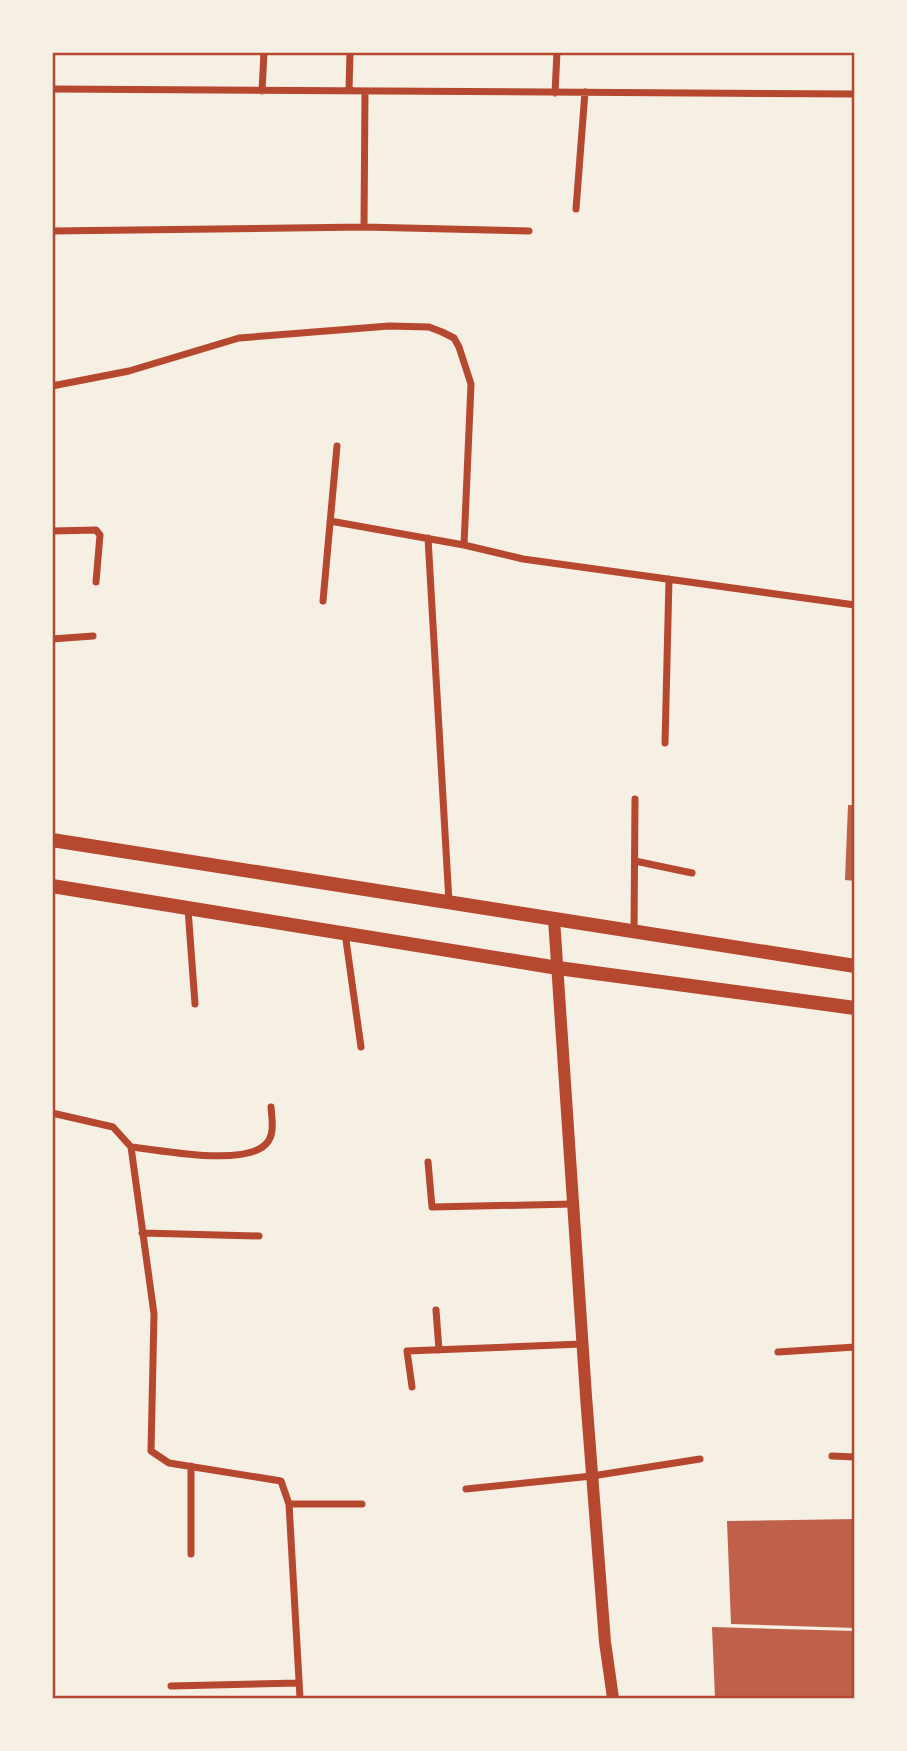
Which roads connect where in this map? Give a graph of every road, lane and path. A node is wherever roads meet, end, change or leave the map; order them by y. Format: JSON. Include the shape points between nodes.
{"nodes":[{"id":1,"x":264,"y":52,"type":"edge"},
{"id":2,"x":349,"y":52,"type":"edge"},
{"id":3,"x":557,"y":52,"type":"edge"},
{"id":4,"x":52,"y":89,"type":"edge"},
{"id":5,"x":262,"y":91,"type":"junction"},
{"id":6,"x":349,"y":91,"type":"junction"},
{"id":7,"x":365,"y":91,"type":"junction"},
{"id":8,"x":585,"y":92,"type":"junction"},
{"id":9,"x":555,"y":93,"type":"junction"},
{"id":10,"x":855,"y":94,"type":"edge"},
{"id":11,"x":576,"y":209,"type":"dead end"},
{"id":12,"x":364,"y":228,"type":"junction"},
{"id":13,"x":52,"y":231,"type":"edge"},
{"id":14,"x":529,"y":231,"type":"dead end"},
{"id":15,"x":52,"y":386,"type":"edge"},
{"id":16,"x":337,"y":446,"type":"dead end"},
{"id":17,"x":330,"y":521,"type":"junction"},
{"id":18,"x":52,"y":531,"type":"edge"},
{"id":19,"x":428,"y":538,"type":"junction"},
{"id":20,"x":464,"y":545,"type":"junction"},
{"id":21,"x":669,"y":579,"type":"junction"},
{"id":22,"x":96,"y":582,"type":"dead end"},
{"id":23,"x":323,"y":601,"type":"dead end"},
{"id":24,"x":855,"y":605,"type":"edge"},
{"id":25,"x":93,"y":636,"type":"dead end"},
{"id":26,"x":52,"y":639,"type":"edge"},
{"id":27,"x":665,"y":744,"type":"dead end"},
{"id":28,"x":635,"y":799,"type":"dead end"},
{"id":29,"x":52,"y":840,"type":"edge"},
{"id":30,"x":635,"y":861,"type":"junction"},
{"id":31,"x":692,"y":873,"type":"dead end"},
{"id":32,"x":52,"y":886,"type":"edge"},
{"id":33,"x":449,"y":903,"type":"junction"},
{"id":34,"x":188,"y":909,"type":"junction"},
{"id":35,"x":554,"y":919,"type":"junction"},
{"id":36,"x":634,"y":932,"type":"junction"},
{"id":37,"x":345,"y":933,"type":"junction"},
{"id":38,"x":855,"y":966,"type":"edge"},
{"id":39,"x":558,"y":968,"type":"junction"},
{"id":40,"x":195,"y":1004,"type":"dead end"},
{"id":41,"x":855,"y":1008,"type":"edge"},
{"id":42,"x":361,"y":1047,"type":"dead end"},
{"id":43,"x":271,"y":1107,"type":"dead end"},
{"id":44,"x":52,"y":1113,"type":"edge"},
{"id":45,"x":131,"y":1147,"type":"junction"},
{"id":46,"x":428,"y":1162,"type":"dead end"},
{"id":47,"x":573,"y":1204,"type":"junction"},
{"id":48,"x":142,"y":1233,"type":"junction"},
{"id":49,"x":259,"y":1236,"type":"dead end"},
{"id":50,"x":436,"y":1310,"type":"dead end"},
{"id":51,"x":582,"y":1344,"type":"junction"},
{"id":52,"x":855,"y":1347,"type":"edge"},
{"id":53,"x":439,"y":1350,"type":"junction"},
{"id":54,"x":778,"y":1352,"type":"dead end"},
{"id":55,"x":412,"y":1387,"type":"dead end"},
{"id":56,"x":832,"y":1456,"type":"dead end"},
{"id":57,"x":855,"y":1457,"type":"edge"},
{"id":58,"x":700,"y":1459,"type":"dead end"},
{"id":59,"x":191,"y":1466,"type":"junction"},
{"id":60,"x":592,"y":1476,"type":"junction"},
{"id":61,"x":466,"y":1489,"type":"dead end"},
{"id":62,"x":289,"y":1504,"type":"junction"},
{"id":63,"x":362,"y":1504,"type":"dead end"},
{"id":64,"x":191,"y":1554,"type":"dead end"},
{"id":65,"x":298,"y":1683,"type":"junction"},
{"id":66,"x":171,"y":1686,"type":"dead end"},
{"id":67,"x":300,"y":1699,"type":"edge"},
{"id":68,"x":613,"y":1699,"type":"edge"}],
"edges":[{"from":1,"to":5,"type":"street"},
{"from":2,"to":6,"type":"street"},
{"from":3,"to":9,"type":"street"},
{"from":4,"to":5,"type":"street"},
{"from":5,"to":6,"type":"street"},
{"from":6,"to":7,"type":"street"},
{"from":7,"to":9,"type":"street"},
{"from":7,"to":12,"type":"street"},
{"from":8,"to":9,"type":"street"},
{"from":8,"to":10,"type":"street"},
{"from":8,"to":11,"type":"street"},
{"from":12,"to":13,"type":"street"},
{"from":12,"to":14,"type":"street"},
{"from":15,"to":20,"type":"street","via":[[129,371],[239,338],[389,326],[429,327],[442,332],[460,347],[471,384]]},
{"from":16,"to":17,"type":"street"},
{"from":17,"to":19,"type":"street"},
{"from":17,"to":23,"type":"street"},
{"from":18,"to":22,"type":"street","via":[[96,530],[100,535]]},
{"from":19,"to":20,"type":"street"},
{"from":19,"to":33,"type":"street"},
{"from":20,"to":21,"type":"street","via":[[523,559]]},
{"from":21,"to":24,"type":"street"},
{"from":21,"to":27,"type":"street"},
{"from":25,"to":26,"type":"street"},
{"from":28,"to":30,"type":"street"},
{"from":29,"to":33,"type":"main road"},
{"from":30,"to":31,"type":"street"},
{"from":30,"to":36,"type":"street"},
{"from":32,"to":34,"type":"main road"},
{"from":33,"to":35,"type":"main road"},
{"from":34,"to":37,"type":"main road"},
{"from":34,"to":40,"type":"street"},
{"from":35,"to":36,"type":"main road"},
{"from":35,"to":39,"type":"street"},
{"from":36,"to":38,"type":"main road"},
{"from":37,"to":39,"type":"main road"},
{"from":37,"to":42,"type":"street"},
{"from":39,"to":41,"type":"main road"},
{"from":39,"to":47,"type":"street"},
{"from":43,"to":45,"type":"street","via":[[270,1138],[250,1153],[196,1154]]},
{"from":44,"to":45,"type":"street","via":[[113,1128]]},
{"from":45,"to":48,"type":"street"},
{"from":46,"to":47,"type":"street","via":[[432,1207]]},
{"from":47,"to":51,"type":"street"},
{"from":48,"to":49,"type":"street"},
{"from":48,"to":59,"type":"street","via":[[154,1314],[151,1451],[169,1463]]},
{"from":50,"to":53,"type":"street"},
{"from":51,"to":53,"type":"street"},
{"from":51,"to":60,"type":"street"},
{"from":52,"to":54,"type":"street"},
{"from":53,"to":55,"type":"street","via":[[407,1351]]},
{"from":56,"to":57,"type":"street"},
{"from":58,"to":60,"type":"street"},
{"from":59,"to":62,"type":"street","via":[[281,1482]]},
{"from":59,"to":64,"type":"street"},
{"from":60,"to":61,"type":"street"},
{"from":60,"to":68,"type":"street"},
{"from":62,"to":63,"type":"street"},
{"from":62,"to":65,"type":"street"},
{"from":65,"to":66,"type":"street"},
{"from":65,"to":67,"type":"street"}]}
